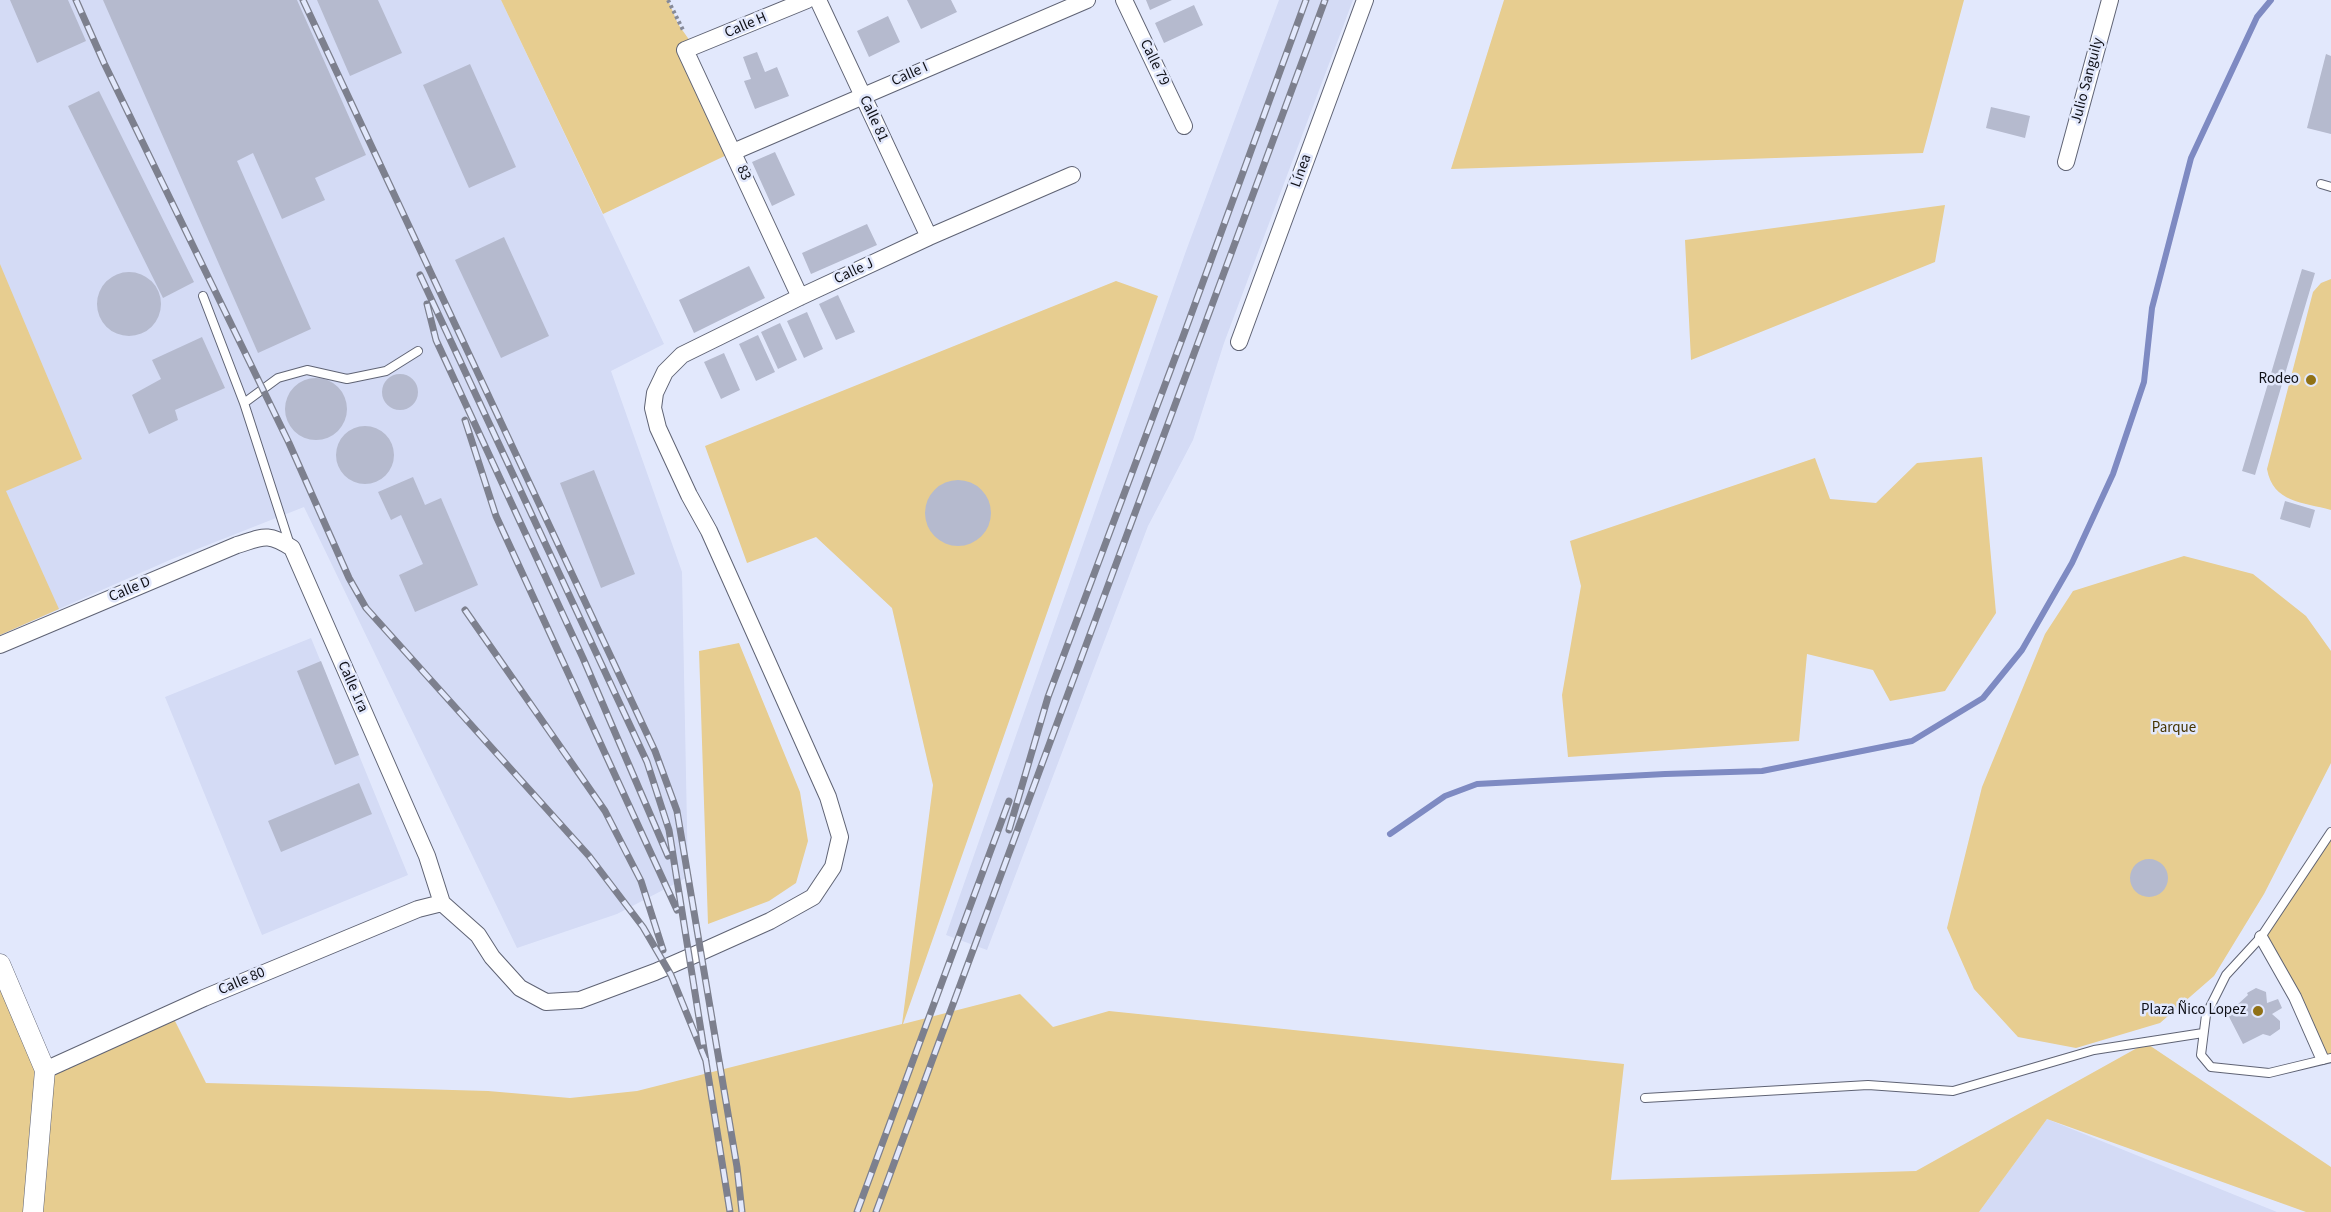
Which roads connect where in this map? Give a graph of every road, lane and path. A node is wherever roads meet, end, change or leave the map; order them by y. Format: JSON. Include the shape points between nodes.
{"nodes":[{"id":1,"x":668,"y":0,"type":"edge"},
{"id":2,"x":807,"y":0,"type":"edge"},
{"id":3,"x":818,"y":0,"type":"edge"},
{"id":4,"x":1087,"y":0,"type":"edge"},
{"id":5,"x":1124,"y":0,"type":"edge"},
{"id":6,"x":1365,"y":0,"type":"edge"},
{"id":7,"x":2109,"y":0,"type":"edge"},
{"id":8,"x":690,"y":49,"type":"junction"},
{"id":9,"x":863,"y":96,"type":"junction"},
{"id":10,"x":1184,"y":126,"type":"dead end"},
{"id":11,"x":733,"y":152,"type":"junction"},
{"id":12,"x":2066,"y":162,"type":"dead end"},
{"id":13,"x":1072,"y":175,"type":"dead end"},
{"id":14,"x":2321,"y":184,"type":"dead end"},
{"id":15,"x":2331,"y":187,"type":"edge"},
{"id":16,"x":928,"y":237,"type":"junction"},
{"id":17,"x":203,"y":296,"type":"dead end"},
{"id":18,"x":800,"y":297,"type":"junction"},
{"id":19,"x":1239,"y":342,"type":"dead end"},
{"id":20,"x":418,"y":351,"type":"dead end"},
{"id":21,"x":244,"y":404,"type":"junction"},
{"id":22,"x":292,"y":548,"type":"junction"},
{"id":23,"x":0,"y":645,"type":"edge"},
{"id":24,"x":2331,"y":832,"type":"edge"},
{"id":25,"x":442,"y":903,"type":"junction"},
{"id":26,"x":2261,"y":937,"type":"junction"},
{"id":27,"x":0,"y":964,"type":"edge"},
{"id":28,"x":2203,"y":1033,"type":"junction"},
{"id":29,"x":2326,"y":1058,"type":"edge"},
{"id":30,"x":45,"y":1070,"type":"junction"},
{"id":31,"x":1645,"y":1098,"type":"dead end"},
{"id":32,"x":33,"y":1212,"type":"edge"}],
"edges":[{"from":1,"to":8,"type":"path"},
{"from":2,"to":8,"type":"street","name":"Calle H"},
{"from":3,"to":9,"type":"street","name":"Calle 81"},
{"from":4,"to":9,"type":"street","name":"Calle I"},
{"from":5,"to":10,"type":"street","name":"Calle 79"},
{"from":6,"to":19,"type":"street","name":"Línea"},
{"from":7,"to":12,"type":"street","name":"Julio Sanguily"},
{"from":8,"to":11,"type":"street","name":"83"},
{"from":9,"to":11,"type":"street","name":"Calle I"},
{"from":9,"to":16,"type":"street","name":"Calle 81"},
{"from":11,"to":18,"type":"street","name":"83"},
{"from":13,"to":16,"type":"street","name":"Calle J"},
{"from":14,"to":15,"type":"lane"},
{"from":16,"to":18,"type":"street","name":"Calle J"},
{"from":17,"to":21,"type":"lane"},
{"from":18,"to":25,"type":"street","name":"Calle J","via":[[682,356],[664,372],[653,408],[658,428],[709,531],[828,797],[840,837],[833,867],[813,897],[771,921],[580,1000],[546,1002],[520,988],[478,935]]},
{"from":20,"to":21,"type":"lane","via":[[386,371],[347,379],[308,370],[278,378]]},
{"from":21,"to":22,"type":"lane"},
{"from":22,"to":23,"type":"street","name":"Calle D","via":[[275,538],[237,545]]},
{"from":22,"to":25,"type":"street","name":"Calle 1ra","via":[[427,856]]},
{"from":24,"to":26,"type":"lane"},
{"from":25,"to":30,"type":"street","name":"Calle 80","via":[[418,909],[204,998]]},
{"from":26,"to":28,"type":"lane","via":[[2226,975],[2206,1015]]},
{"from":26,"to":29,"type":"street"},
{"from":27,"to":30,"type":"street"},
{"from":28,"to":29,"type":"lane","via":[[2201,1055],[2211,1067],[2269,1073]]},
{"from":28,"to":31,"type":"lane","via":[[2094,1050],[1953,1091],[1868,1085]]},
{"from":30,"to":32,"type":"street"}]}
